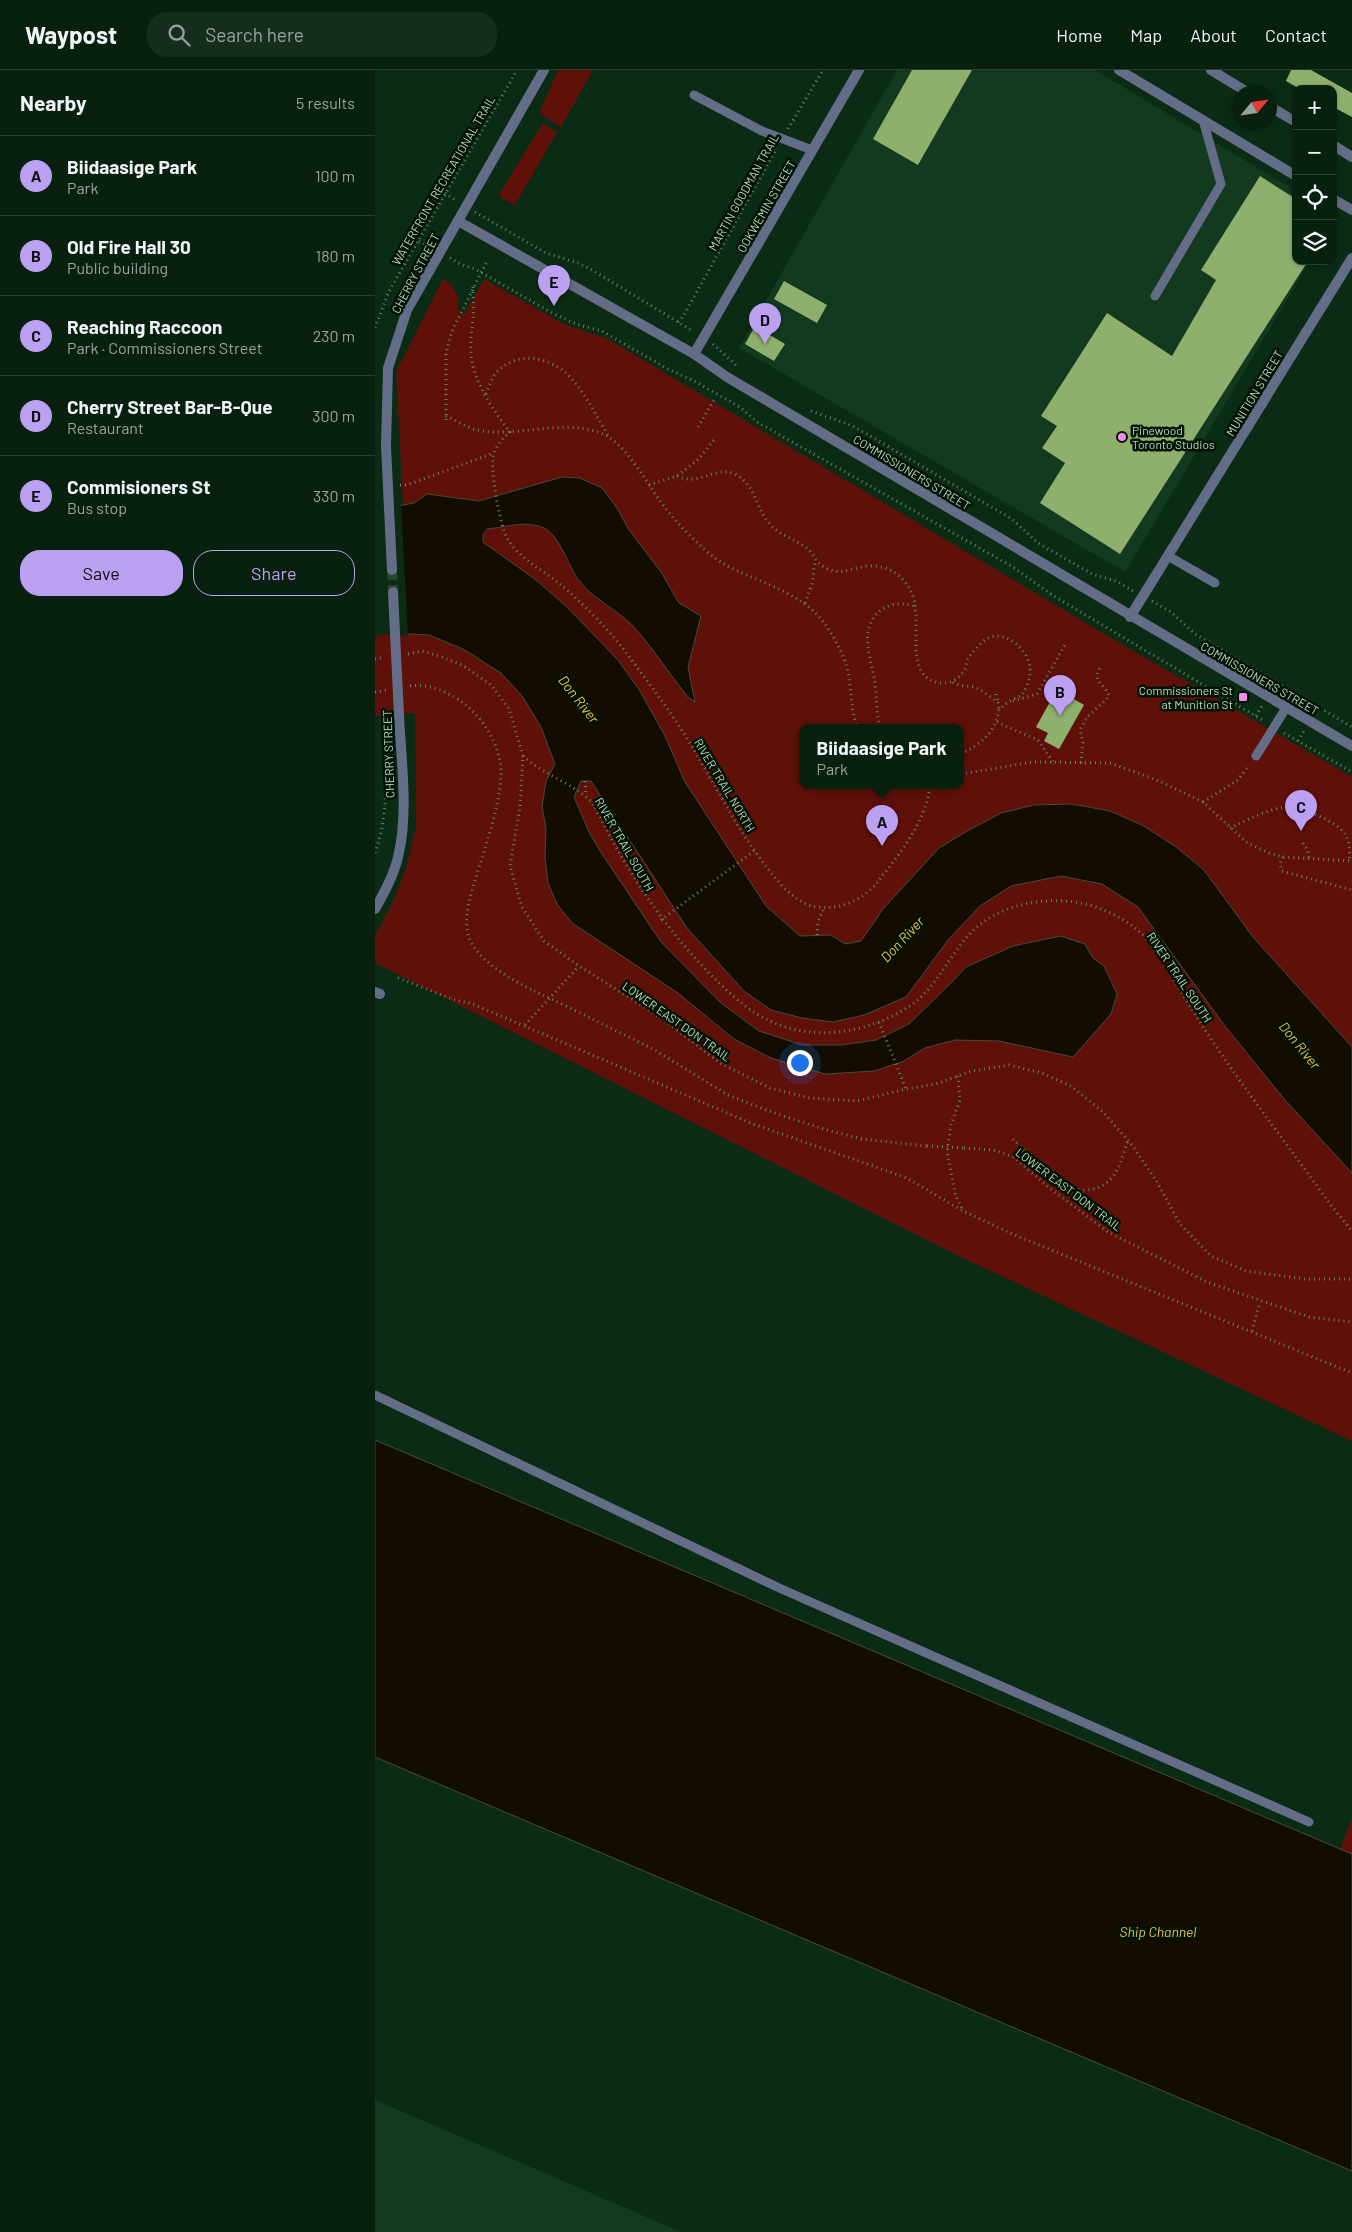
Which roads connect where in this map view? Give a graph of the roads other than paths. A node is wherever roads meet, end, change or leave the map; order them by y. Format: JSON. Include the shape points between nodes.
{"nodes":[{"id":1,"x":544,"y":70,"type":"edge"},
{"id":2,"x":859,"y":70,"type":"edge"},
{"id":3,"x":1119,"y":70,"type":"edge"},
{"id":4,"x":1211,"y":70,"type":"edge"},
{"id":5,"x":1236,"y":85,"type":"edge"},
{"id":6,"x":694,"y":95,"type":"dead end"},
{"id":7,"x":1277,"y":111,"type":"edge"},
{"id":8,"x":1203,"y":120,"type":"junction"},
{"id":9,"x":1292,"y":120,"type":"edge"},
{"id":10,"x":1337,"y":148,"type":"edge"},
{"id":11,"x":812,"y":150,"type":"junction"},
{"id":12,"x":1352,"y":157,"type":"edge"},
{"id":13,"x":1294,"y":175,"type":"edge"},
{"id":14,"x":1337,"y":201,"type":"edge"},
{"id":15,"x":1352,"y":210,"type":"edge"},
{"id":16,"x":458,"y":221,"type":"junction"},
{"id":17,"x":1352,"y":258,"type":"edge"},
{"id":18,"x":1155,"y":296,"type":"dead end"},
{"id":19,"x":694,"y":354,"type":"junction"},
{"id":20,"x":1168,"y":556,"type":"junction"},
{"id":21,"x":392,"y":570,"type":"tunnel mouth"},
{"id":22,"x":1215,"y":583,"type":"dead end"},
{"id":23,"x":393,"y":592,"type":"tunnel mouth"},
{"id":24,"x":1130,"y":617,"type":"junction"},
{"id":25,"x":1286,"y":708,"type":"junction"},
{"id":26,"x":1352,"y":746,"type":"edge"},
{"id":27,"x":1256,"y":756,"type":"road end"},
{"id":28,"x":375,"y":909,"type":"edge"},
{"id":29,"x":375,"y":1395,"type":"edge"},
{"id":30,"x":1309,"y":1822,"type":"dead end"}],
"edges":[{"from":1,"to":16,"type":"street","name":"CHERRY STREET"},
{"from":2,"to":11,"type":"street","name":"OOKWEMIN STREET"},
{"from":3,"to":8,"type":"street"},
{"from":4,"to":5,"type":"street"},
{"from":6,"to":11,"type":"lane","via":[[782,140]]},
{"from":7,"to":9,"type":"street"},
{"from":8,"to":13,"type":"street"},
{"from":8,"to":18,"type":"lane","via":[[1221,184]]},
{"from":10,"to":12,"type":"street"},
{"from":11,"to":19,"type":"street","name":"OOKWEMIN STREET"},
{"from":14,"to":15,"type":"street"},
{"from":16,"to":19,"type":"street","name":"COMMISSIONERS STREET"},
{"from":16,"to":21,"type":"street","name":"CHERRY STREET","bridge":true,"via":[[407,310],[388,368],[386,446]]},
{"from":17,"to":20,"type":"street","name":"MUNITION STREET"},
{"from":19,"to":24,"type":"street","name":"COMMISSIONERS STREET","via":[[727,377]]},
{"from":20,"to":22,"type":"lane"},
{"from":20,"to":24,"type":"street","name":"MUNITION STREET"},
{"from":23,"to":28,"type":"street","name":"CHERRY STREET","bridge":true,"via":[[402,830],[398,857]]},
{"from":24,"to":25,"type":"street","name":"COMMISSIONERS STREET"},
{"from":25,"to":26,"type":"street","name":"COMMISSIONERS STREET"},
{"from":25,"to":27,"type":"lane"},
{"from":29,"to":30,"type":"lane","via":[[777,1586]]}]}
